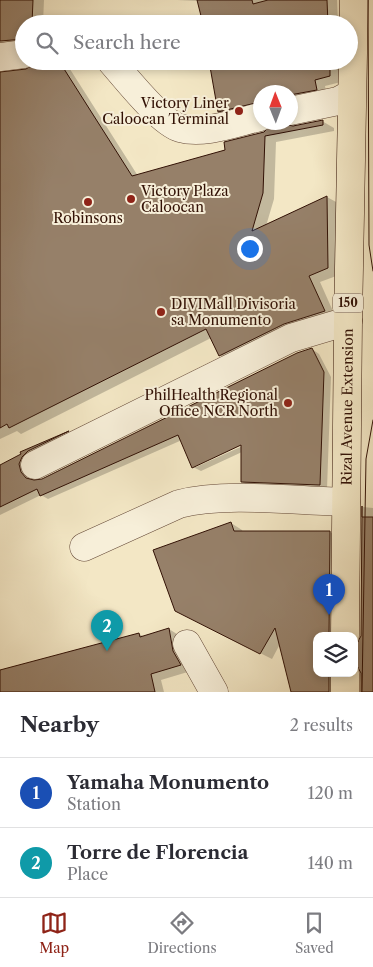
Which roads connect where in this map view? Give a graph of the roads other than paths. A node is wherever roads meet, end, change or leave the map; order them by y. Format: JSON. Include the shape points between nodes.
{"nodes":[{"id":1,"x":354,"y":0,"type":"edge"},
{"id":2,"x":354,"y":15,"type":"edge"},
{"id":3,"x":15,"y":55,"type":"edge"},
{"id":4,"x":0,"y":57,"type":"edge"},
{"id":5,"x":119,"y":70,"type":"edge"},
{"id":6,"x":352,"y":70,"type":"edge"},
{"id":7,"x":351,"y":94,"type":"junction"},
{"id":8,"x":298,"y":109,"type":"edge"},
{"id":9,"x":253,"y":118,"type":"edge"},
{"id":10,"x":348,"y":321,"type":"junction"},
{"id":11,"x":34,"y":465,"type":"dead end"},
{"id":12,"x":346,"y":502,"type":"junction"},
{"id":13,"x":84,"y":547,"type":"dead end"},
{"id":14,"x":345,"y":632,"type":"edge"},
{"id":15,"x":187,"y":644,"type":"dead end"},
{"id":16,"x":345,"y":677,"type":"edge"},
{"id":17,"x":214,"y":692,"type":"edge"},
{"id":18,"x":345,"y":692,"type":"edge"}],
"edges":[{"from":1,"to":2,"type":"main road","name":"Rizal Avenue Extension","number":"150"},
{"from":3,"to":4,"type":"lane"},
{"from":5,"to":9,"type":"lane","via":[[166,121],[180,128],[202,129]]},
{"from":6,"to":7,"type":"main road","name":"Rizal Avenue Extension","number":"150"},
{"from":7,"to":8,"type":"lane","via":[[338,101]]},
{"from":7,"to":10,"type":"main road","name":"Rizal Avenue Extension","number":"150"},
{"from":10,"to":11,"type":"lane","via":[[291,338]]},
{"from":10,"to":12,"type":"main road","name":"Rizal Avenue Extension","number":"150"},
{"from":12,"to":13,"type":"lane","via":[[194,500]]},
{"from":12,"to":14,"type":"main road","name":"Rizal Avenue Extension","number":"150"},
{"from":15,"to":17,"type":"lane"},
{"from":16,"to":18,"type":"main road"}]}
